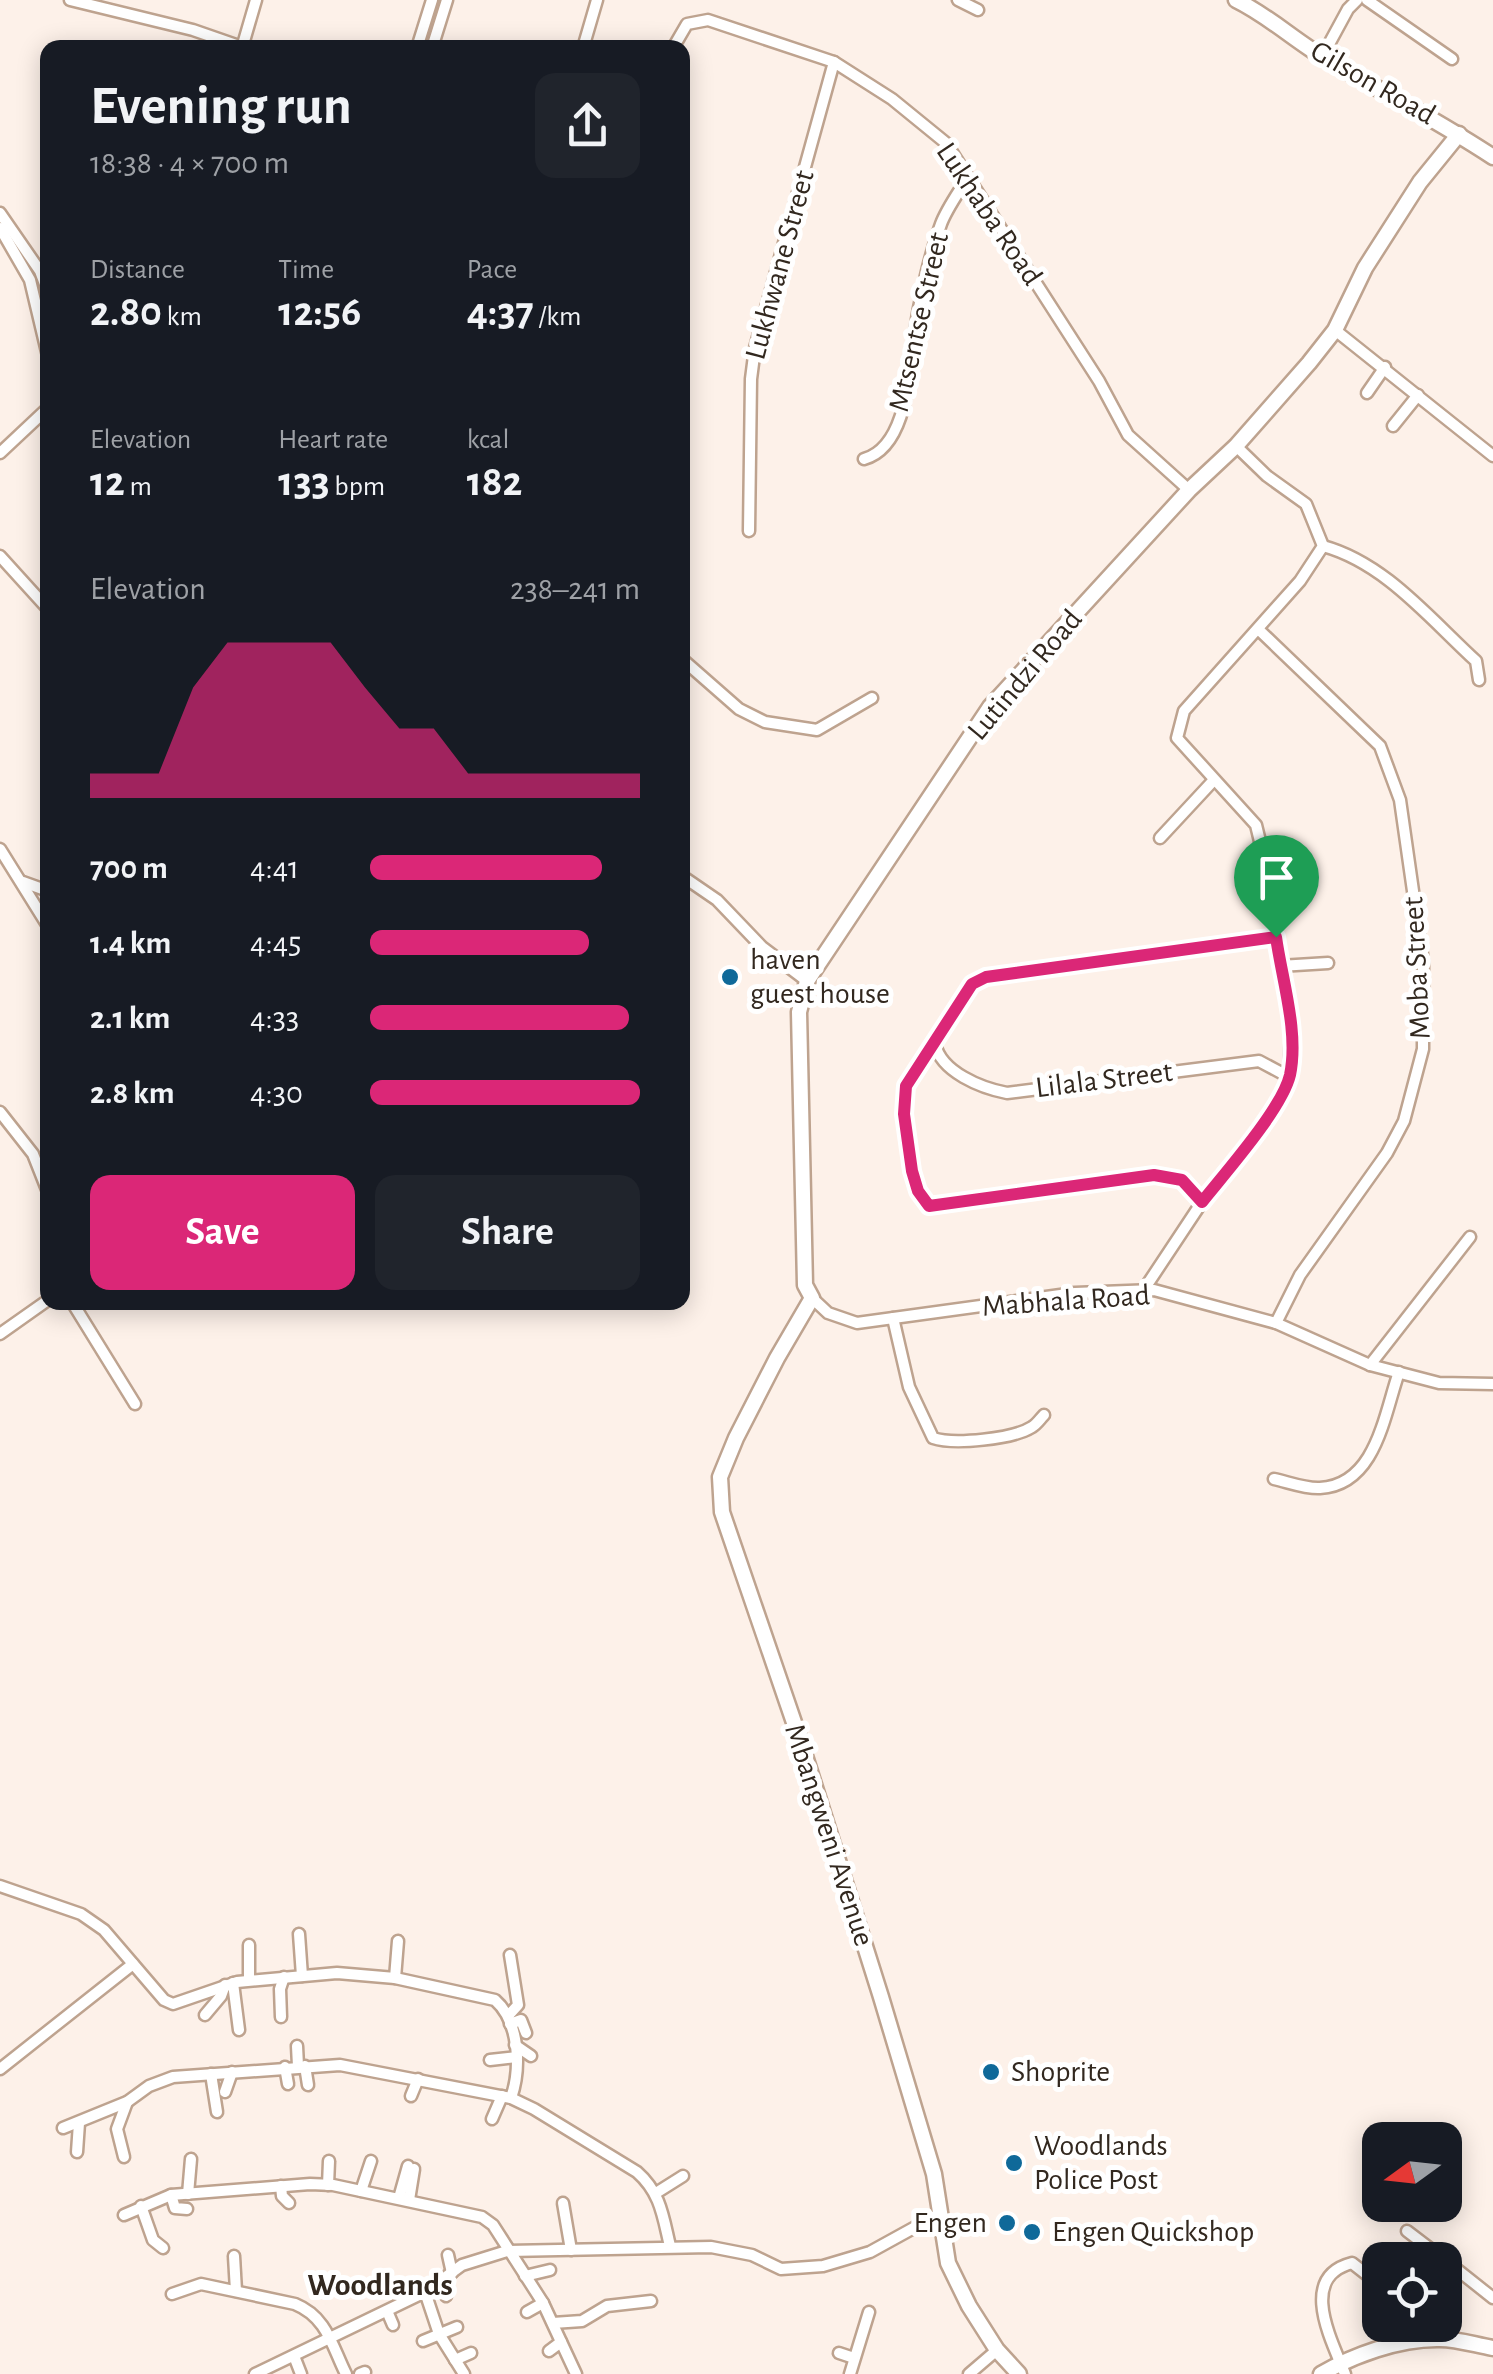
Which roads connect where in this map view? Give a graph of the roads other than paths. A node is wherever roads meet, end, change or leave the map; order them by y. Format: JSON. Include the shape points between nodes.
{"nodes":[{"id":1,"x":70,"y":0,"type":"edge"},
{"id":2,"x":256,"y":0,"type":"edge"},
{"id":3,"x":432,"y":0,"type":"edge"},
{"id":4,"x":446,"y":0,"type":"edge"},
{"id":5,"x":597,"y":0,"type":"edge"},
{"id":6,"x":958,"y":0,"type":"edge"},
{"id":7,"x":1236,"y":0,"type":"edge"},
{"id":8,"x":1357,"y":0,"type":"edge"},
{"id":9,"x":1367,"y":0,"type":"edge"},
{"id":10,"x":978,"y":10,"type":"dead end"},
{"id":11,"x":222,"y":40,"type":"edge"},
{"id":12,"x":244,"y":40,"type":"edge"},
{"id":13,"x":420,"y":40,"type":"edge"},
{"id":14,"x":434,"y":40,"type":"edge"},
{"id":15,"x":585,"y":40,"type":"edge"},
{"id":16,"x":678,"y":40,"type":"edge"},
{"id":17,"x":1322,"y":57,"type":"junction"},
{"id":18,"x":1452,"y":59,"type":"dead end"},
{"id":19,"x":834,"y":62,"type":"junction"},
{"id":20,"x":1459,"y":134,"type":"junction"},
{"id":21,"x":1493,"y":156,"type":"edge"},
{"id":22,"x":968,"y":177,"type":"junction"},
{"id":23,"x":0,"y":213,"type":"edge"},
{"id":24,"x":0,"y":228,"type":"edge"},
{"id":25,"x":40,"y":271,"type":"edge"},
{"id":26,"x":40,"y":322,"type":"edge"},
{"id":27,"x":1334,"y":330,"type":"junction"},
{"id":28,"x":1385,"y":367,"type":"junction"},
{"id":29,"x":1367,"y":393,"type":"dead end"},
{"id":30,"x":1418,"y":395,"type":"junction"},
{"id":31,"x":40,"y":416,"type":"edge"},
{"id":32,"x":1393,"y":426,"type":"dead end"},
{"id":33,"x":1236,"y":446,"type":"junction"},
{"id":34,"x":0,"y":453,"type":"edge"},
{"id":35,"x":1493,"y":456,"type":"edge"},
{"id":36,"x":864,"y":459,"type":"dead end"},
{"id":37,"x":1189,"y":490,"type":"junction"},
{"id":38,"x":750,"y":531,"type":"dead end"},
{"id":39,"x":1322,"y":546,"type":"junction"},
{"id":40,"x":0,"y":556,"type":"edge"},
{"id":41,"x":40,"y":600,"type":"edge"},
{"id":42,"x":1258,"y":629,"type":"junction"},
{"id":43,"x":690,"y":666,"type":"edge"},
{"id":44,"x":1479,"y":680,"type":"dead end"},
{"id":45,"x":872,"y":698,"type":"dead end"},
{"id":46,"x":1214,"y":781,"type":"junction"},
{"id":47,"x":1160,"y":838,"type":"dead end"},
{"id":48,"x":0,"y":849,"type":"edge"},
{"id":49,"x":690,"y":881,"type":"edge"},
{"id":50,"x":22,"y":882,"type":"junction"},
{"id":51,"x":40,"y":888,"type":"edge"},
{"id":52,"x":40,"y":912,"type":"edge"},
{"id":53,"x":1276,"y":937,"type":"junction"},
{"id":54,"x":1328,"y":963,"type":"dead end"},
{"id":55,"x":1280,"y":966,"type":"junction"},
{"id":56,"x":807,"y":982,"type":"junction"},
{"id":57,"x":934,"y":1044,"type":"junction"},
{"id":58,"x":1290,"y":1077,"type":"junction"},
{"id":59,"x":0,"y":1112,"type":"edge"},
{"id":60,"x":40,"y":1173,"type":"edge"},
{"id":61,"x":1202,"y":1202,"type":"junction"},
{"id":62,"x":1470,"y":1237,"type":"dead end"},
{"id":63,"x":1143,"y":1291,"type":"junction"},
{"id":64,"x":812,"y":1298,"type":"junction"},
{"id":65,"x":40,"y":1306,"type":"edge"},
{"id":66,"x":77,"y":1310,"type":"edge"},
{"id":67,"x":892,"y":1318,"type":"junction"},
{"id":68,"x":1276,"y":1323,"type":"junction"},
{"id":69,"x":0,"y":1334,"type":"edge"},
{"id":70,"x":1370,"y":1365,"type":"junction"},
{"id":71,"x":1399,"y":1372,"type":"junction"},
{"id":72,"x":1493,"y":1384,"type":"edge"},
{"id":73,"x":135,"y":1404,"type":"dead end"},
{"id":74,"x":1044,"y":1415,"type":"dead end"},
{"id":75,"x":1274,"y":1479,"type":"dead end"},
{"id":76,"x":0,"y":1886,"type":"edge"},
{"id":77,"x":298,"y":1934,"type":"dead end"},
{"id":78,"x":398,"y":1941,"type":"dead end"},
{"id":79,"x":248,"y":1945,"type":"dead end"},
{"id":80,"x":510,"y":1955,"type":"dead end"},
{"id":81,"x":133,"y":1964,"type":"junction"},
{"id":82,"x":284,"y":1976,"type":"junction"},
{"id":83,"x":302,"y":1976,"type":"junction"},
{"id":84,"x":395,"y":1978,"type":"junction"},
{"id":85,"x":249,"y":1980,"type":"junction"},
{"id":86,"x":229,"y":1984,"type":"junction"},
{"id":87,"x":205,"y":2015,"type":"dead end"},
{"id":88,"x":281,"y":2017,"type":"dead end"},
{"id":89,"x":509,"y":2020,"type":"junction"},
{"id":90,"x":239,"y":2030,"type":"dead end"},
{"id":91,"x":526,"y":2033,"type":"dead end"},
{"id":92,"x":297,"y":2046,"type":"dead end"},
{"id":93,"x":516,"y":2051,"type":"junction"},
{"id":94,"x":531,"y":2056,"type":"dead end"},
{"id":95,"x":490,"y":2060,"type":"dead end"},
{"id":96,"x":301,"y":2066,"type":"junction"},
{"id":97,"x":285,"y":2067,"type":"junction"},
{"id":98,"x":0,"y":2069,"type":"edge"},
{"id":99,"x":232,"y":2072,"type":"junction"},
{"id":100,"x":211,"y":2074,"type":"junction"},
{"id":101,"x":418,"y":2079,"type":"junction"},
{"id":102,"x":288,"y":2084,"type":"dead end"},
{"id":103,"x":308,"y":2086,"type":"dead end"},
{"id":104,"x":456,"y":2086,"type":"junction"},
{"id":105,"x":225,"y":2092,"type":"dead end"},
{"id":106,"x":412,"y":2096,"type":"dead end"},
{"id":107,"x":506,"y":2097,"type":"junction"},
{"id":108,"x":452,"y":2100,"type":"dead end"},
{"id":109,"x":127,"y":2102,"type":"junction"},
{"id":110,"x":217,"y":2112,"type":"dead end"},
{"id":111,"x":492,"y":2119,"type":"dead end"},
{"id":112,"x":79,"y":2123,"type":"junction"},
{"id":113,"x":63,"y":2128,"type":"dead end"},
{"id":114,"x":77,"y":2152,"type":"dead end"},
{"id":115,"x":124,"y":2157,"type":"dead end"},
{"id":116,"x":191,"y":2159,"type":"dead end"},
{"id":117,"x":329,"y":2161,"type":"dead end"},
{"id":118,"x":371,"y":2161,"type":"dead end"},
{"id":119,"x":411,"y":2167,"type":"dead end"},
{"id":120,"x":683,"y":2176,"type":"dead end"},
{"id":121,"x":328,"y":2184,"type":"junction"},
{"id":122,"x":281,"y":2186,"type":"junction"},
{"id":123,"x":362,"y":2190,"type":"junction"},
{"id":124,"x":656,"y":2192,"type":"junction"},
{"id":125,"x":188,"y":2194,"type":"junction"},
{"id":126,"x":171,"y":2195,"type":"junction"},
{"id":127,"x":404,"y":2199,"type":"junction"},
{"id":128,"x":289,"y":2203,"type":"dead end"},
{"id":129,"x":563,"y":2203,"type":"dead end"},
{"id":130,"x":142,"y":2206,"type":"junction"},
{"id":131,"x":187,"y":2208,"type":"dead end"},
{"id":132,"x":940,"y":2214,"type":"junction"},
{"id":133,"x":124,"y":2215,"type":"dead end"},
{"id":134,"x":1407,"y":2231,"type":"dead end"},
{"id":135,"x":1421,"y":2242,"type":"edge"},
{"id":136,"x":670,"y":2246,"type":"junction"},
{"id":137,"x":162,"y":2248,"type":"dead end"},
{"id":138,"x":571,"y":2250,"type":"junction"},
{"id":139,"x":508,"y":2252,"type":"junction"},
{"id":140,"x":448,"y":2255,"type":"dead end"},
{"id":141,"x":234,"y":2256,"type":"dead end"},
{"id":142,"x":550,"y":2270,"type":"dead end"},
{"id":143,"x":1362,"y":2270,"type":"edge"},
{"id":144,"x":452,"y":2272,"type":"junction"},
{"id":145,"x":1462,"y":2273,"type":"edge"},
{"id":146,"x":524,"y":2276,"type":"junction"},
{"id":147,"x":440,"y":2282,"type":"junction"},
{"id":148,"x":236,"y":2291,"type":"junction"},
{"id":149,"x":426,"y":2292,"type":"junction"},
{"id":150,"x":172,"y":2294,"type":"dead end"},
{"id":151,"x":446,"y":2296,"type":"dead end"},
{"id":152,"x":1493,"y":2298,"type":"edge"},
{"id":153,"x":651,"y":2301,"type":"dead end"},
{"id":154,"x":543,"y":2303,"type":"junction"},
{"id":155,"x":387,"y":2311,"type":"junction"},
{"id":156,"x":527,"y":2312,"type":"dead end"},
{"id":157,"x":870,"y":2312,"type":"dead end"},
{"id":158,"x":552,"y":2323,"type":"junction"},
{"id":159,"x":393,"y":2325,"type":"dead end"},
{"id":160,"x":457,"y":2327,"type":"dead end"},
{"id":161,"x":440,"y":2334,"type":"junction"},
{"id":162,"x":330,"y":2338,"type":"junction"},
{"id":163,"x":422,"y":2342,"type":"dead end"},
{"id":164,"x":561,"y":2342,"type":"junction"},
{"id":165,"x":1414,"y":2342,"type":"edge"},
{"id":166,"x":1461,"y":2342,"type":"edge"},
{"id":167,"x":1493,"y":2348,"type":"edge"},
{"id":168,"x":997,"y":2350,"type":"junction"},
{"id":169,"x":549,"y":2351,"type":"dead end"},
{"id":170,"x":471,"y":2354,"type":"dead end"},
{"id":171,"x":838,"y":2354,"type":"dead end"},
{"id":172,"x":294,"y":2356,"type":"junction"},
{"id":173,"x":854,"y":2358,"type":"junction"},
{"id":174,"x":455,"y":2360,"type":"junction"},
{"id":175,"x":1343,"y":2368,"type":"edge"},
{"id":176,"x":276,"y":2370,"type":"edge"},
{"id":177,"x":354,"y":2371,"type":"edge"},
{"id":178,"x":255,"y":2374,"type":"edge"},
{"id":179,"x":302,"y":2374,"type":"edge"},
{"id":180,"x":464,"y":2374,"type":"edge"},
{"id":181,"x":576,"y":2374,"type":"edge"},
{"id":182,"x":850,"y":2374,"type":"edge"},
{"id":183,"x":970,"y":2374,"type":"edge"},
{"id":184,"x":1019,"y":2374,"type":"edge"},
{"id":185,"x":1321,"y":2374,"type":"edge"}],
"edges":[{"from":1,"to":11,"type":"street"},
{"from":2,"to":12,"type":"street"},
{"from":3,"to":13,"type":"street"},
{"from":4,"to":14,"type":"street"},
{"from":5,"to":15,"type":"street"},
{"from":6,"to":10,"type":"street"},
{"from":7,"to":17,"type":"street","name":"Gilson Road"},
{"from":8,"to":17,"type":"street"},
{"from":9,"to":18,"type":"street"},
{"from":16,"to":19,"type":"street","name":"Lukhaba Road","via":[[687,24],[708,20]]},
{"from":17,"to":20,"type":"street","name":"Gilson Road"},
{"from":19,"to":22,"type":"street","name":"Lukhaba Road","via":[[920,121]]},
{"from":19,"to":38,"type":"street","name":"Lukhwane Street","via":[[755,348]]},
{"from":20,"to":21,"type":"street","name":"Gilson Road"},
{"from":20,"to":27,"type":"street","name":"Lutindzi Road","via":[[1392,224]]},
{"from":22,"to":36,"type":"street","name":"Mtsentse Street","via":[[942,221],[914,335],[911,380],[892,436],[877,455]]},
{"from":22,"to":37,"type":"street","name":"Lukhaba Road","via":[[1128,436]]},
{"from":23,"to":25,"type":"street"},
{"from":24,"to":26,"type":"street","via":[[30,280]]},
{"from":27,"to":28,"type":"street"},
{"from":27,"to":33,"type":"street","name":"Lutindzi Road"},
{"from":28,"to":29,"type":"street"},
{"from":28,"to":30,"type":"street"},
{"from":30,"to":32,"type":"street"},
{"from":30,"to":35,"type":"street"},
{"from":31,"to":34,"type":"street"},
{"from":33,"to":37,"type":"street","name":"Lutindzi Road"},
{"from":33,"to":39,"type":"street","via":[[1306,504]]},
{"from":37,"to":56,"type":"street","name":"Lutindzi Road","via":[[990,708]]},
{"from":39,"to":42,"type":"street"},
{"from":39,"to":44,"type":"street","via":[[1380,573],[1476,661]]},
{"from":40,"to":41,"type":"street"},
{"from":42,"to":46,"type":"street","via":[[1184,711],[1177,738]]},
{"from":42,"to":68,"type":"street","name":"Moba Street","via":[[1380,746],[1400,800],[1423,961],[1422,1049],[1404,1121],[1300,1275]]},
{"from":43,"to":45,"type":"street","via":[[765,722],[817,730]]},
{"from":46,"to":47,"type":"street"},
{"from":46,"to":53,"type":"street","via":[[1256,825]]},
{"from":48,"to":50,"type":"street"},
{"from":49,"to":56,"type":"street"},
{"from":50,"to":51,"type":"street"},
{"from":50,"to":52,"type":"street"},
{"from":53,"to":55,"type":"street"},
{"from":53,"to":57,"type":"street","via":[[986,977],[972,984]]},
{"from":54,"to":55,"type":"street"},
{"from":55,"to":58,"type":"street","via":[[1291,1032]]},
{"from":56,"to":64,"type":"street","name":"Lutindzi Road","via":[[799,1012],[805,1285]]},
{"from":57,"to":58,"type":"street","name":"Lilala Street","via":[[944,1063],[1007,1093],[1260,1061]]},
{"from":57,"to":61,"type":"street","via":[[906,1086],[904,1114],[912,1171],[929,1206],[1154,1175],[1182,1180]]},
{"from":58,"to":61,"type":"street"},
{"from":59,"to":60,"type":"street"},
{"from":61,"to":63,"type":"street"},
{"from":62,"to":70,"type":"street"},
{"from":63,"to":67,"type":"street","name":"Mabhala Road","via":[[1076,1293]]},
{"from":63,"to":68,"type":"street","name":"Mabhala Road"},
{"from":64,"to":67,"type":"street","name":"Mabhala Road","via":[[828,1313],[857,1323]]},
{"from":64,"to":132,"type":"street","name":"Mbangweni Avenue","via":[[736,1438],[720,1478],[722,1512],[880,1997]]},
{"from":65,"to":69,"type":"street"},
{"from":66,"to":73,"type":"street"},
{"from":67,"to":74,"type":"street","via":[[909,1388],[933,1438],[948,1443],[1012,1434]]},
{"from":68,"to":70,"type":"street","name":"Mabhala Road"},
{"from":70,"to":71,"type":"street","name":"Mabhala Road"},
{"from":71,"to":72,"type":"street","name":"Mabhala Road","via":[[1439,1383]]},
{"from":71,"to":75,"type":"street","via":[[1360,1473],[1319,1488]]},
{"from":76,"to":81,"type":"street","via":[[81,1914]]},
{"from":77,"to":83,"type":"street"},
{"from":78,"to":84,"type":"street"},
{"from":79,"to":85,"type":"street"},
{"from":80,"to":89,"type":"street","via":[[518,2005]]},
{"from":81,"to":86,"type":"street","via":[[172,2004]]},
{"from":81,"to":98,"type":"street"},
{"from":82,"to":83,"type":"street"},
{"from":82,"to":85,"type":"street"},
{"from":82,"to":88,"type":"street"},
{"from":83,"to":84,"type":"street"},
{"from":84,"to":89,"type":"street","via":[[495,2000]]},
{"from":85,"to":86,"type":"street"},
{"from":86,"to":87,"type":"street"},
{"from":86,"to":90,"type":"street"},
{"from":89,"to":91,"type":"street","via":[[521,2020]]},
{"from":89,"to":93,"type":"street"},
{"from":92,"to":96,"type":"street"},
{"from":93,"to":94,"type":"street"},
{"from":93,"to":95,"type":"street"},
{"from":93,"to":107,"type":"street","via":[[518,2077]]},
{"from":96,"to":97,"type":"street"},
{"from":96,"to":101,"type":"street","via":[[340,2065]]},
{"from":96,"to":103,"type":"street"},
{"from":97,"to":99,"type":"street"},
{"from":97,"to":102,"type":"street"},
{"from":99,"to":100,"type":"street"},
{"from":99,"to":105,"type":"street"},
{"from":100,"to":109,"type":"street","via":[[160,2081]]},
{"from":100,"to":110,"type":"street"},
{"from":101,"to":104,"type":"street"},
{"from":101,"to":106,"type":"street"},
{"from":104,"to":107,"type":"street"},
{"from":104,"to":108,"type":"street"},
{"from":107,"to":111,"type":"street"},
{"from":107,"to":124,"type":"street","via":[[638,2172]]},
{"from":109,"to":112,"type":"street"},
{"from":109,"to":115,"type":"street","via":[[117,2130]]},
{"from":112,"to":113,"type":"street"},
{"from":112,"to":114,"type":"street"},
{"from":116,"to":125,"type":"street"},
{"from":117,"to":121,"type":"street"},
{"from":118,"to":123,"type":"street"},
{"from":119,"to":127,"type":"street"},
{"from":120,"to":124,"type":"street"},
{"from":121,"to":122,"type":"street"},
{"from":121,"to":123,"type":"street"},
{"from":122,"to":125,"type":"street"},
{"from":122,"to":128,"type":"street"},
{"from":123,"to":127,"type":"street"},
{"from":124,"to":136,"type":"street"},
{"from":125,"to":126,"type":"street"},
{"from":126,"to":130,"type":"street"},
{"from":126,"to":131,"type":"street","via":[[175,2208]]},
{"from":127,"to":139,"type":"street","via":[[482,2216]]},
{"from":129,"to":138,"type":"street"},
{"from":130,"to":133,"type":"street"},
{"from":130,"to":137,"type":"street"},
{"from":132,"to":136,"type":"street","via":[[870,2252],[824,2266],[781,2268],[738,2252]]},
{"from":132,"to":168,"type":"street","name":"Mbangweni Avenue","via":[[948,2263]]},
{"from":134,"to":135,"type":"street"},
{"from":136,"to":138,"type":"street"},
{"from":138,"to":139,"type":"street"},
{"from":139,"to":144,"type":"street"},
{"from":139,"to":146,"type":"street"},
{"from":140,"to":144,"type":"street"},
{"from":141,"to":148,"type":"street"},
{"from":142,"to":146,"type":"street"},
{"from":143,"to":175,"type":"street","via":[[1352,2263],[1337,2267],[1323,2285],[1322,2310]]},
{"from":144,"to":147,"type":"street"},
{"from":145,"to":152,"type":"street"},
{"from":146,"to":154,"type":"street"},
{"from":147,"to":149,"type":"street"},
{"from":147,"to":151,"type":"street"},
{"from":148,"to":150,"type":"street","via":[[201,2284]]},
{"from":148,"to":162,"type":"street","via":[[310,2310]]},
{"from":149,"to":155,"type":"street"},
{"from":149,"to":161,"type":"street"},
{"from":153,"to":158,"type":"street"},
{"from":154,"to":156,"type":"street"},
{"from":154,"to":158,"type":"street"},
{"from":155,"to":159,"type":"street"},
{"from":155,"to":162,"type":"street"},
{"from":157,"to":173,"type":"street"},
{"from":158,"to":164,"type":"street"},
{"from":160,"to":161,"type":"street"},
{"from":161,"to":163,"type":"street"},
{"from":161,"to":174,"type":"street"},
{"from":162,"to":172,"type":"street"},
{"from":162,"to":177,"type":"street"},
{"from":164,"to":169,"type":"street"},
{"from":164,"to":181,"type":"street"},
{"from":165,"to":175,"type":"street"},
{"from":166,"to":167,"type":"street"},
{"from":168,"to":183,"type":"street"},
{"from":168,"to":184,"type":"street","name":"Mbangweni Avenue"},
{"from":170,"to":174,"type":"street"},
{"from":171,"to":173,"type":"street"},
{"from":172,"to":176,"type":"street"},
{"from":172,"to":179,"type":"street"},
{"from":173,"to":182,"type":"street"},
{"from":174,"to":180,"type":"street"},
{"from":175,"to":185,"type":"street"},
{"from":176,"to":178,"type":"street"}]}
